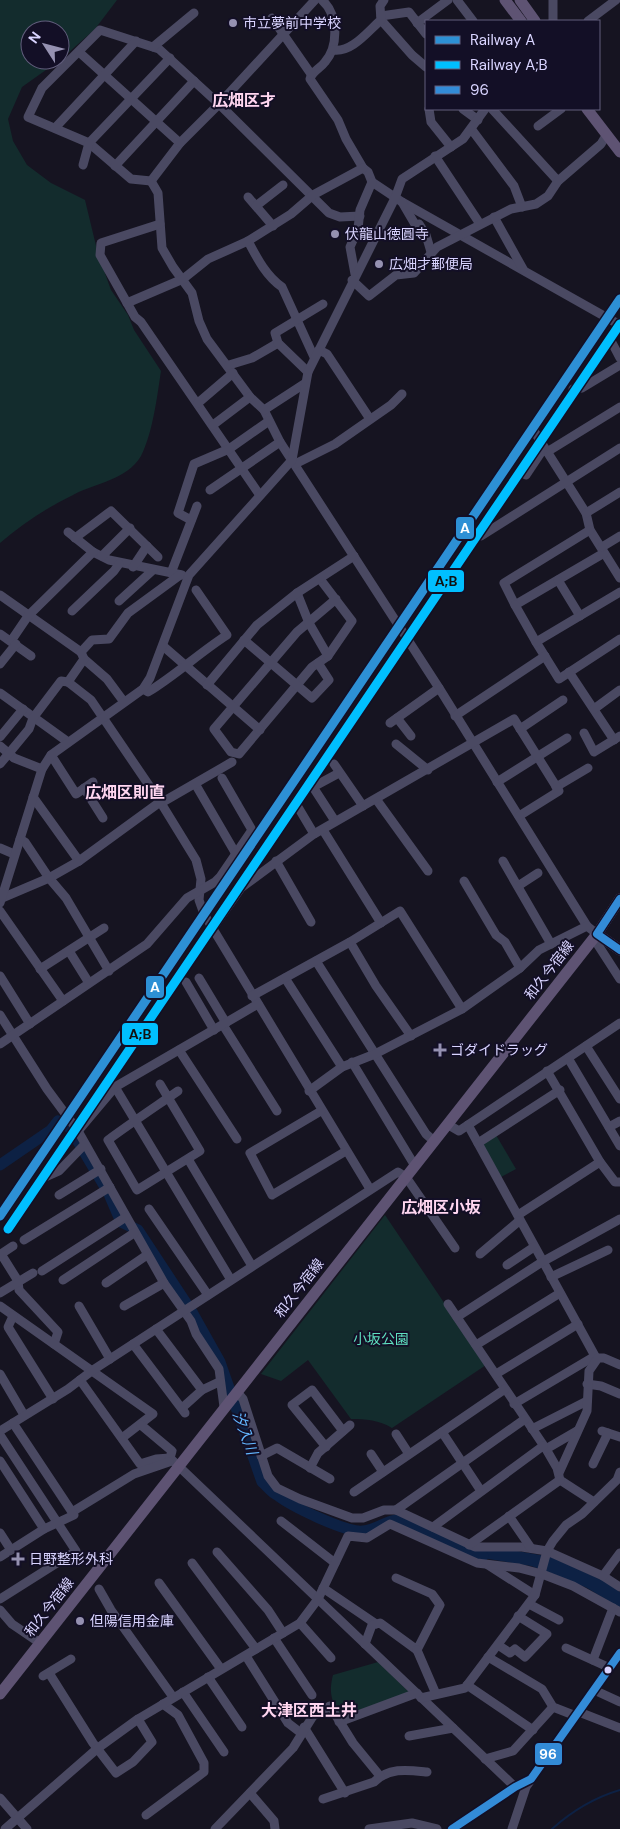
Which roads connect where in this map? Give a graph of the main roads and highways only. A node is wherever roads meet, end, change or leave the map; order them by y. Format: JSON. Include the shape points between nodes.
{"nodes":[{"id":1,"x":505,"y":0,"type":"edge"},
{"id":2,"x":520,"y":0,"type":"edge"},
{"id":3,"x":520,"y":20,"type":"edge"},
{"id":4,"x":534,"y":20,"type":"edge"},
{"id":5,"x":588,"y":110,"type":"edge"},
{"id":6,"x":598,"y":110,"type":"edge"},
{"id":7,"x":620,"y":142,"type":"edge"},
{"id":8,"x":620,"y":152,"type":"edge"},
{"id":9,"x":620,"y":899,"type":"edge"},
{"id":10,"x":597,"y":934,"type":"junction"},
{"id":11,"x":620,"y":950,"type":"edge"},
{"id":12,"x":0,"y":1694,"type":"edge"}],
"edges":[{"from":1,"to":3,"type":"main road"},
{"from":2,"to":4,"type":"main road"},
{"from":5,"to":8,"type":"main road"},
{"from":6,"to":7,"type":"main road"},
{"from":9,"to":10,"type":"main road","name":"和久今宿線"},
{"from":10,"to":11,"type":"main road"},
{"from":10,"to":12,"type":"main road","name":"和久今宿線","via":[[226,1406],[174,1461]]}]}
